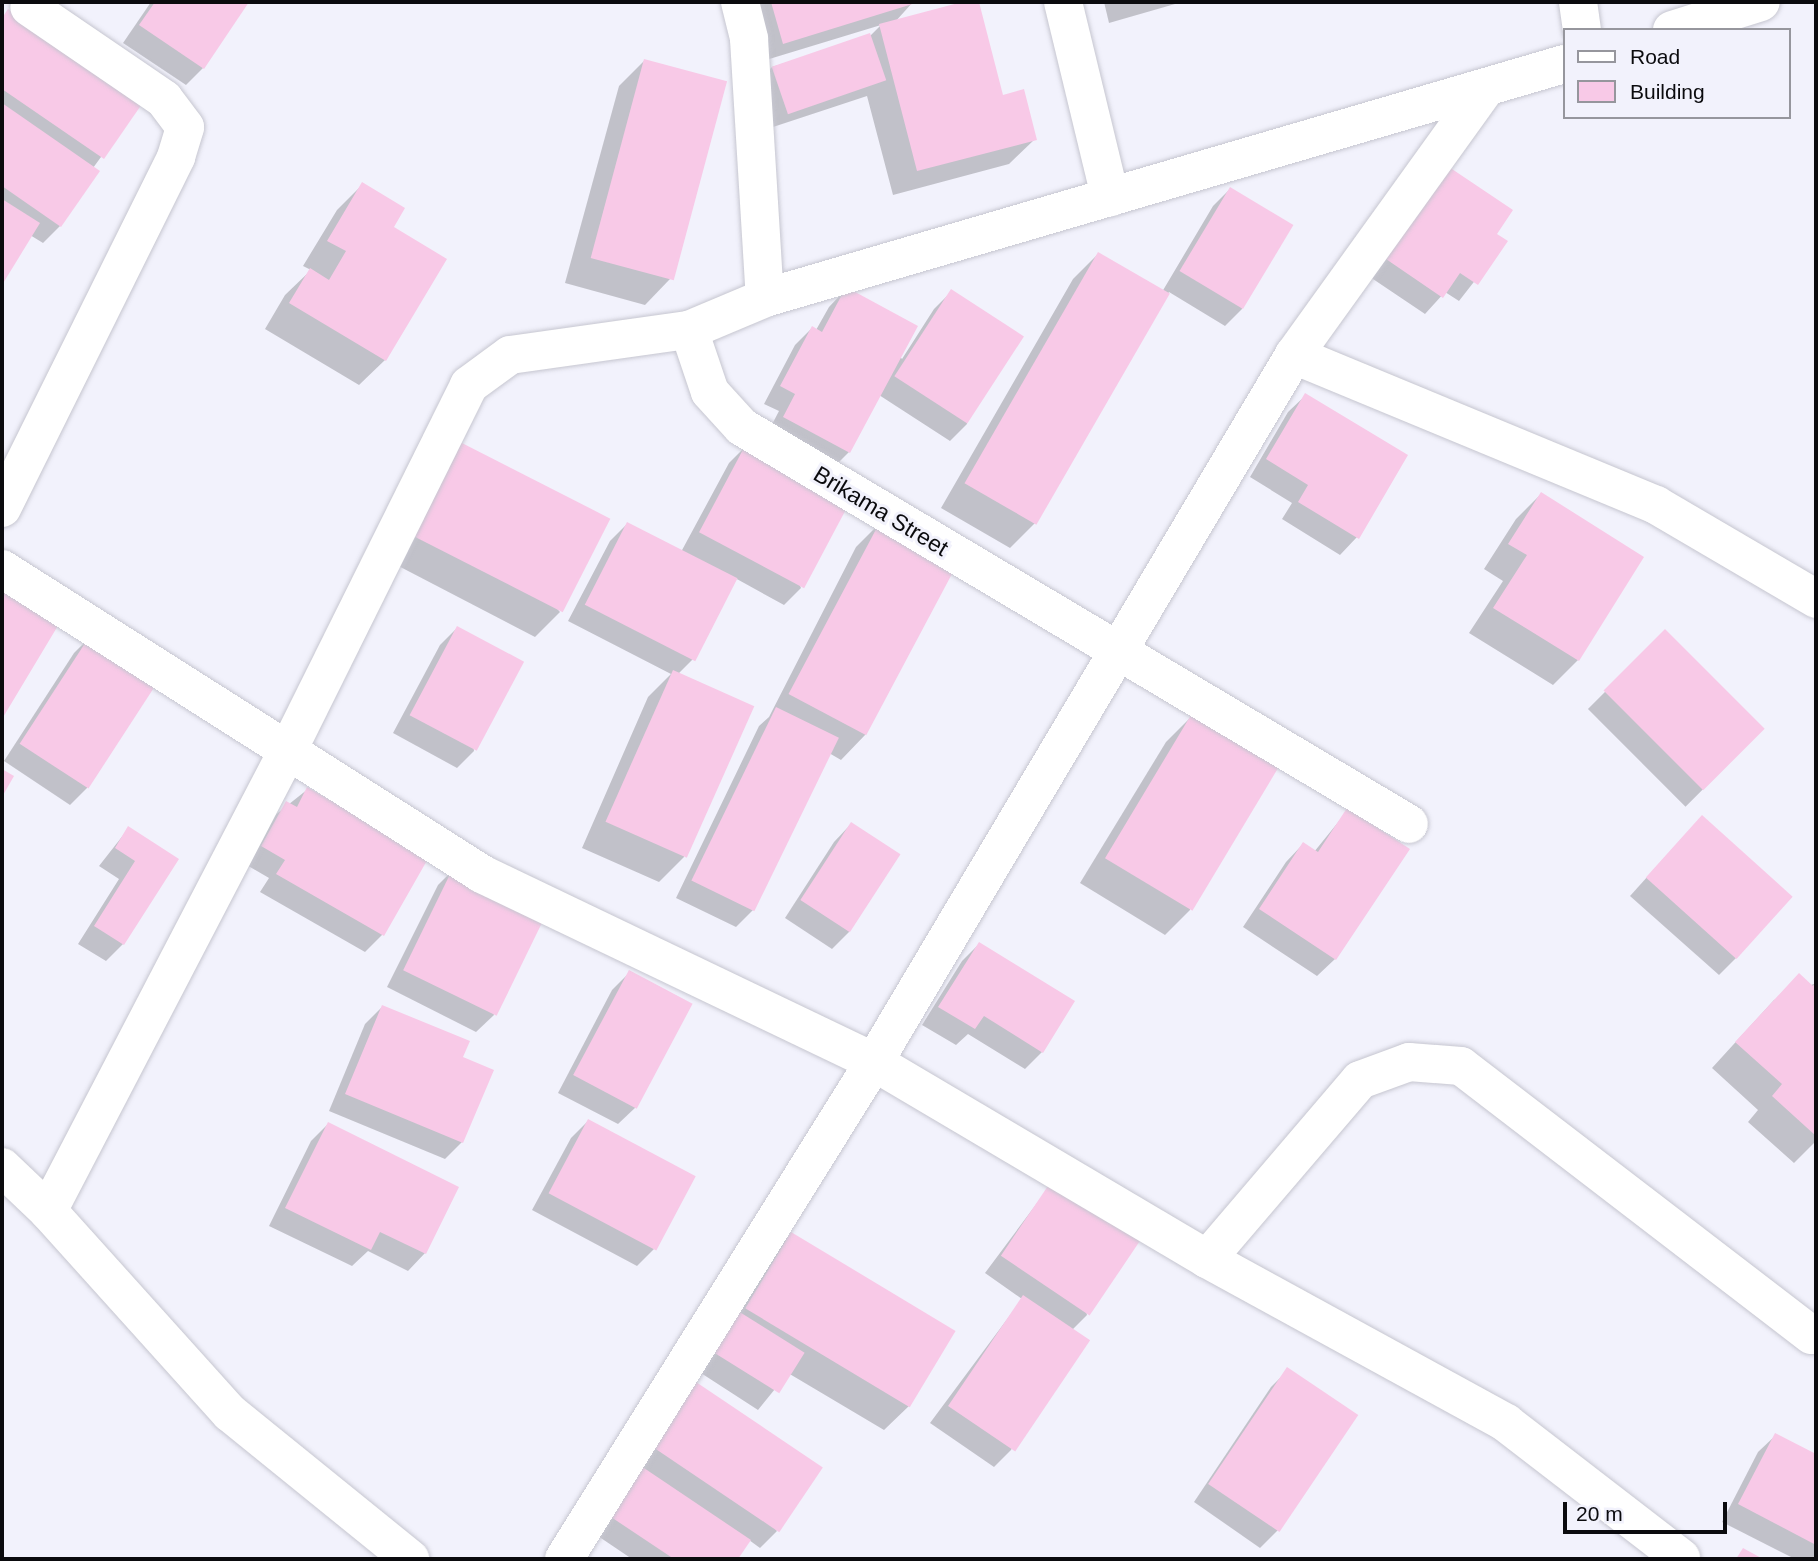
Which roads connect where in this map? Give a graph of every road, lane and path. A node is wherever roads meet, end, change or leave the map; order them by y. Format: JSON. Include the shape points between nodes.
{"nodes":[{"id":1,"x":740,"y":2,"type":"edge"},
{"id":2,"x":1063,"y":2,"type":"edge"},
{"id":3,"x":1578,"y":2,"type":"edge"},
{"id":4,"x":1760,"y":2,"type":"edge"},
{"id":5,"x":29,"y":8,"type":"dead end"},
{"id":6,"x":1583,"y":28,"type":"edge"},
{"id":7,"x":1678,"y":28,"type":"edge"},
{"id":8,"x":1562,"y":65,"type":"edge"},
{"id":9,"x":1485,"y":89,"type":"junction"},
{"id":10,"x":1110,"y":197,"type":"junction"},
{"id":11,"x":765,"y":298,"type":"junction"},
{"id":12,"x":689,"y":330,"type":"junction"},
{"id":13,"x":1294,"y":355,"type":"junction"},
{"id":14,"x":2,"y":508,"type":"edge"},
{"id":15,"x":2,"y":569,"type":"edge"},
{"id":16,"x":1816,"y":599,"type":"edge"},
{"id":17,"x":1117,"y":652,"type":"junction"},
{"id":18,"x":288,"y":750,"type":"junction"},
{"id":19,"x":1409,"y":824,"type":"dead end"},
{"id":20,"x":874,"y":1062,"type":"junction"},
{"id":21,"x":2,"y":1167,"type":"edge"},
{"id":22,"x":48,"y":1211,"type":"junction"},
{"id":23,"x":1207,"y":1259,"type":"junction"},
{"id":24,"x":1812,"y":1335,"type":"dead end"},
{"id":25,"x":1681,"y":1558,"type":"edge"},
{"id":26,"x":410,"y":1559,"type":"edge"},
{"id":27,"x":564,"y":1559,"type":"edge"}],
"edges":[{"from":1,"to":11,"type":"street","via":[[749,39]]},
{"from":2,"to":10,"type":"street"},
{"from":3,"to":6,"type":"street"},
{"from":4,"to":7,"type":"street"},
{"from":5,"to":14,"type":"street","via":[[164,99],[185,127],[176,157]]},
{"from":8,"to":9,"type":"street"},
{"from":9,"to":10,"type":"street"},
{"from":9,"to":13,"type":"street"},
{"from":10,"to":11,"type":"street"},
{"from":11,"to":12,"type":"street"},
{"from":12,"to":17,"type":"street","name":"Brikama Street","via":[[710,392],[742,427]]},
{"from":12,"to":18,"type":"street","via":[[510,355],[469,385]]},
{"from":13,"to":16,"type":"street","via":[[1656,505]]},
{"from":13,"to":17,"type":"street"},
{"from":15,"to":18,"type":"street"},
{"from":17,"to":19,"type":"street","name":"Brikama Street"},
{"from":17,"to":20,"type":"street"},
{"from":18,"to":20,"type":"street","via":[[482,874]]},
{"from":18,"to":22,"type":"street"},
{"from":20,"to":23,"type":"street"},
{"from":20,"to":27,"type":"street"},
{"from":21,"to":22,"type":"street"},
{"from":22,"to":26,"type":"street","via":[[230,1413]]},
{"from":23,"to":24,"type":"street","via":[[1360,1080],[1409,1062],[1461,1066]]},
{"from":23,"to":25,"type":"street","via":[[1506,1423]]}]}
